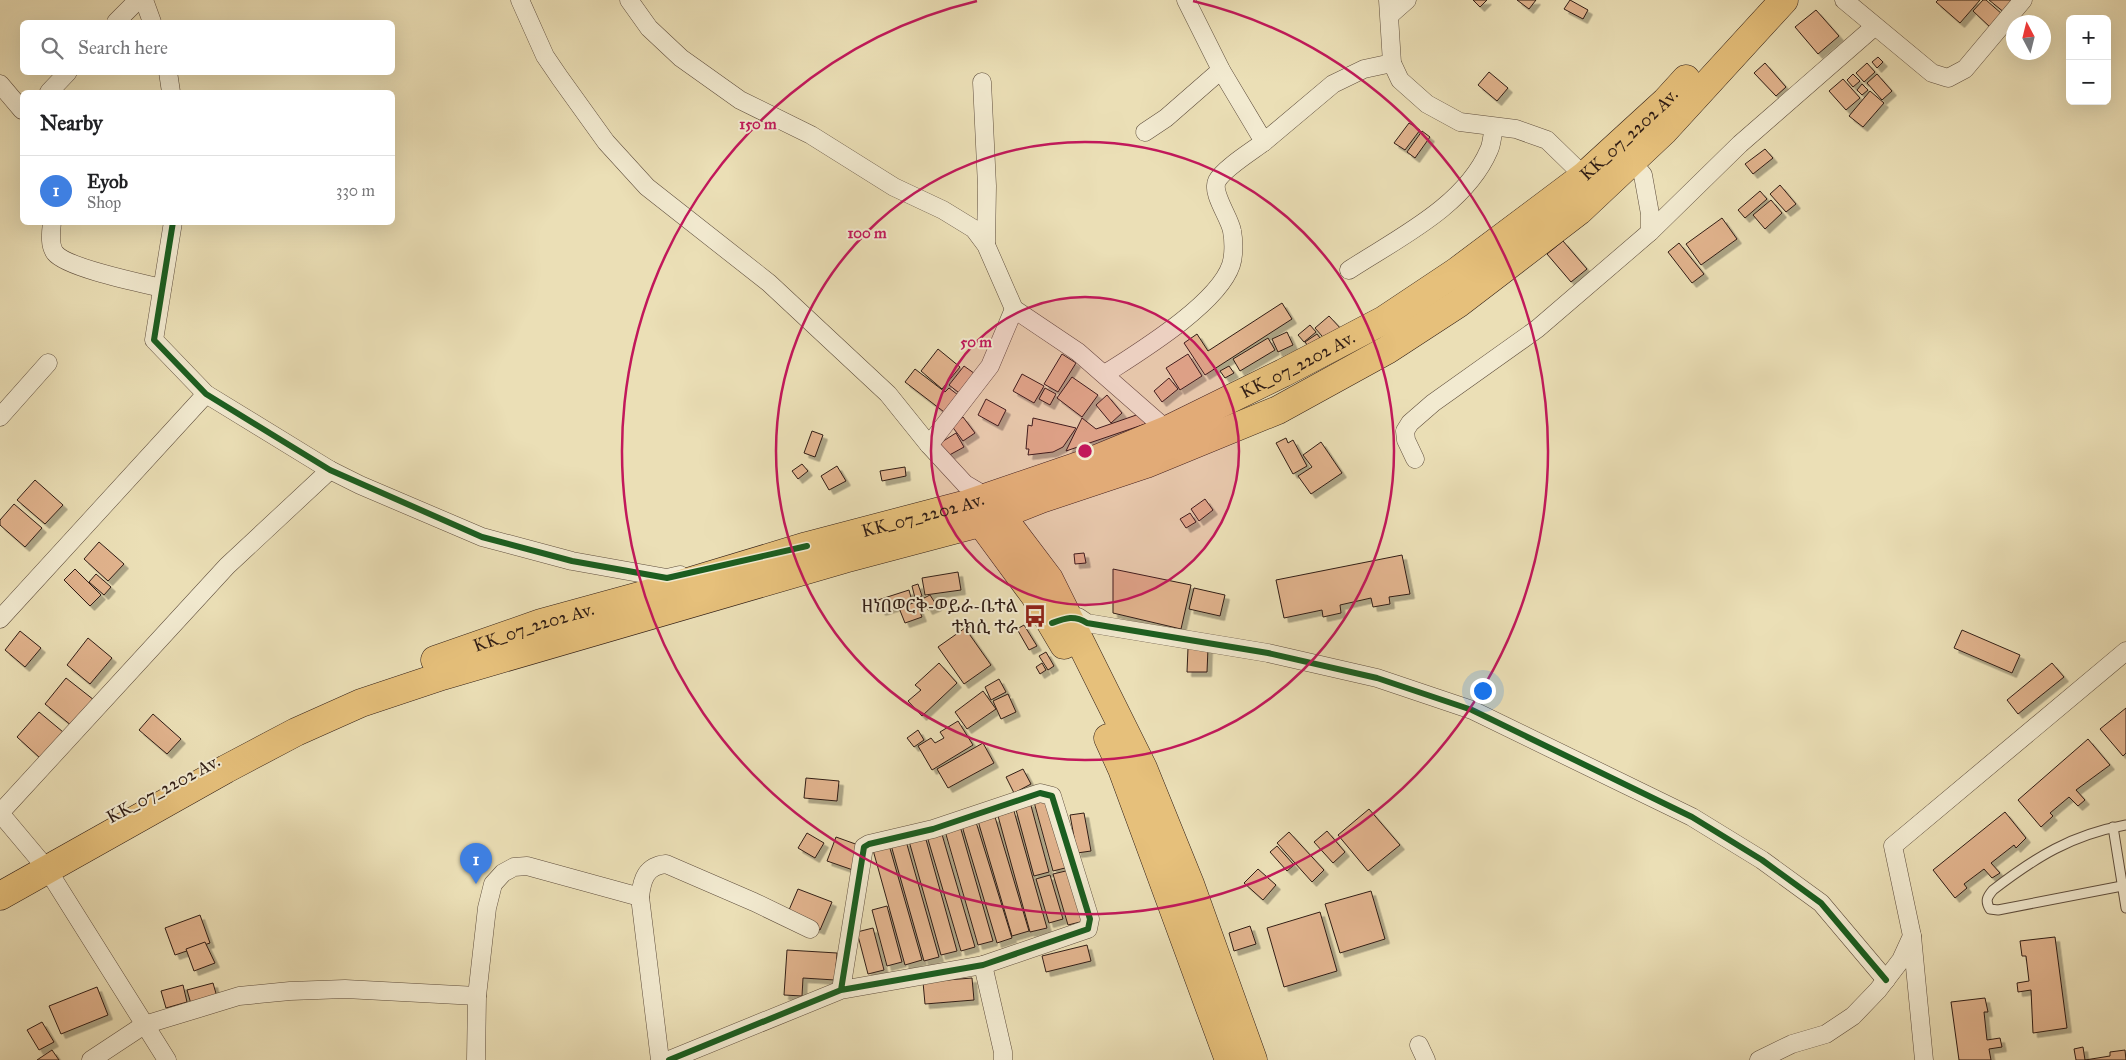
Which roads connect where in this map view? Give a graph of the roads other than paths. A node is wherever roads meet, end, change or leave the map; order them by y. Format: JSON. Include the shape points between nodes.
{"nodes":[{"id":1,"x":138,"y":0,"type":"edge"},
{"id":2,"x":144,"y":0,"type":"edge"},
{"id":3,"x":520,"y":0,"type":"edge"},
{"id":4,"x":629,"y":0,"type":"edge"},
{"id":5,"x":1186,"y":0,"type":"edge"},
{"id":6,"x":1407,"y":0,"type":"edge"},
{"id":7,"x":1759,"y":0,"type":"edge"},
{"id":8,"x":1784,"y":0,"type":"edge"},
{"id":9,"x":1844,"y":0,"type":"edge"},
{"id":10,"x":2023,"y":0,"type":"edge"},
{"id":11,"x":1389,"y":7,"type":"edge"},
{"id":12,"x":118,"y":20,"type":"edge"},
{"id":13,"x":151,"y":20,"type":"edge"},
{"id":14,"x":1874,"y":26,"type":"junction"},
{"id":15,"x":1392,"y":63,"type":"junction"},
{"id":16,"x":1220,"y":70,"type":"junction"},
{"id":17,"x":65,"y":75,"type":"edge"},
{"id":18,"x":169,"y":75,"type":"edge"},
{"id":19,"x":982,"y":82,"type":"dead end"},
{"id":20,"x":0,"y":84,"type":"edge"},
{"id":21,"x":51,"y":90,"type":"edge"},
{"id":22,"x":172,"y":90,"type":"edge"},
{"id":23,"x":20,"y":108,"type":"edge"},
{"id":24,"x":1494,"y":128,"type":"junction"},
{"id":25,"x":1145,"y":132,"type":"dead end"},
{"id":26,"x":1264,"y":142,"type":"junction"},
{"id":27,"x":1632,"y":162,"type":"junction"},
{"id":28,"x":1584,"y":176,"type":"junction"},
{"id":29,"x":52,"y":225,"type":"edge"},
{"id":30,"x":172,"y":225,"type":"edge"},
{"id":31,"x":1650,"y":232,"type":"junction"},
{"id":32,"x":986,"y":245,"type":"junction"},
{"id":33,"x":1349,"y":270,"type":"dead end"},
{"id":34,"x":162,"y":288,"type":"junction"},
{"id":35,"x":1014,"y":309,"type":"junction"},
{"id":36,"x":48,"y":363,"type":"dead end"},
{"id":37,"x":1105,"y":374,"type":"junction"},
{"id":38,"x":206,"y":394,"type":"junction"},
{"id":39,"x":0,"y":417,"type":"edge"},
{"id":40,"x":1167,"y":430,"type":"junction"},
{"id":41,"x":929,"y":446,"type":"junction"},
{"id":42,"x":1415,"y":459,"type":"dead end"},
{"id":43,"x":330,"y":470,"type":"junction"},
{"id":44,"x":980,"y":504,"type":"junction"},
{"id":45,"x":807,"y":546,"type":"junction"},
{"id":46,"x":0,"y":619,"type":"edge"},
{"id":47,"x":1060,"y":620,"type":"junction"},
{"id":48,"x":2126,"y":651,"type":"edge"},
{"id":49,"x":0,"y":813,"type":"edge"},
{"id":50,"x":2126,"y":825,"type":"edge"},
{"id":51,"x":2113,"y":827,"type":"junction"},
{"id":52,"x":43,"y":864,"type":"junction"},
{"id":53,"x":0,"y":882,"type":"edge"},
{"id":54,"x":2122,"y":886,"type":"junction"},
{"id":55,"x":0,"y":896,"type":"edge"},
{"id":56,"x":640,"y":897,"type":"junction"},
{"id":57,"x":2126,"y":908,"type":"edge"},
{"id":58,"x":810,"y":929,"type":"dead end"},
{"id":59,"x":1912,"y":936,"type":"junction"},
{"id":60,"x":983,"y":965,"type":"junction"},
{"id":61,"x":1886,"y":980,"type":"junction"},
{"id":62,"x":842,"y":990,"type":"junction"},
{"id":63,"x":477,"y":996,"type":"junction"},
{"id":64,"x":144,"y":1025,"type":"junction"},
{"id":65,"x":91,"y":1060,"type":"edge"},
{"id":66,"x":167,"y":1060,"type":"edge"},
{"id":67,"x":476,"y":1060,"type":"edge"},
{"id":68,"x":660,"y":1060,"type":"edge"},
{"id":69,"x":669,"y":1060,"type":"edge"},
{"id":70,"x":1003,"y":1060,"type":"edge"},
{"id":71,"x":1229,"y":1060,"type":"edge"},
{"id":72,"x":1253,"y":1060,"type":"edge"},
{"id":73,"x":1759,"y":1060,"type":"edge"},
{"id":74,"x":1924,"y":1060,"type":"edge"}],
"edges":[{"from":1,"to":12,"type":"street"},
{"from":2,"to":13,"type":"street"},
{"from":3,"to":41,"type":"street","via":[[545,56],[606,142],[647,187],[769,283],[888,394]]},
{"from":4,"to":32,"type":"street","via":[[649,28],[681,58],[740,100],[811,135],[894,188],[944,210],[974,228]]},
{"from":5,"to":16,"type":"street"},
{"from":6,"to":11,"type":"street"},
{"from":7,"to":28,"type":"main road","name":"KK_07_2202 Av.","via":[[1666,100]]},
{"from":8,"to":27,"type":"main road"},
{"from":9,"to":14,"type":"street"},
{"from":10,"to":14,"type":"street","via":[[1965,69],[1948,78],[1932,73]]},
{"from":11,"to":15,"type":"street"},
{"from":14,"to":31,"type":"street","via":[[1740,144]]},
{"from":15,"to":24,"type":"street","via":[[1400,80],[1427,104],[1460,122]]},
{"from":15,"to":26,"type":"street","via":[[1364,70],[1333,84]]},
{"from":16,"to":25,"type":"street","via":[[1166,118]]},
{"from":16,"to":26,"type":"street"},
{"from":17,"to":21,"type":"street"},
{"from":18,"to":22,"type":"street"},
{"from":19,"to":32,"type":"street"},
{"from":20,"to":23,"type":"street"},
{"from":24,"to":28,"type":"street","via":[[1516,129],[1547,140]]},
{"from":24,"to":33,"type":"street","via":[[1489,150],[1466,188],[1444,207]]},
{"from":26,"to":37,"type":"street","via":[[1216,182],[1232,231],[1231,266],[1220,284],[1188,317]]},
{"from":27,"to":31,"type":"street","via":[[1643,175]]},
{"from":27,"to":44,"type":"main road","via":[[1579,211],[1459,303],[1387,350],[1278,410],[1182,450]]},
{"from":28,"to":40,"type":"main road","name":"KK_07_2202 Av.","via":[[1456,272],[1384,320]]},
{"from":29,"to":34,"type":"street","via":[[51,244],[56,254],[72,264]]},
{"from":30,"to":34,"type":"street"},
{"from":31,"to":42,"type":"street","via":[[1537,329],[1410,423],[1405,431],[1406,440]]},
{"from":32,"to":35,"type":"street"},
{"from":34,"to":38,"type":"street","via":[[154,340]]},
{"from":35,"to":37,"type":"street"},
{"from":35,"to":41,"type":"street","via":[[990,366]]},
{"from":36,"to":39,"type":"street"},
{"from":37,"to":40,"type":"street"},
{"from":38,"to":43,"type":"street"},
{"from":38,"to":46,"type":"street"},
{"from":40,"to":44,"type":"main road","name":"KK_07_2202 Av."},
{"from":41,"to":44,"type":"street"},
{"from":43,"to":45,"type":"street","via":[[482,537],[572,562],[667,578]]},
{"from":43,"to":49,"type":"street","via":[[227,566]]},
{"from":44,"to":45,"type":"main road","name":"KK_07_2202 Av."},
{"from":44,"to":47,"type":"main road","via":[[1035,596]]},
{"from":44,"to":52,"type":"main road","via":[[844,559],[442,676],[361,703],[296,732]]},
{"from":45,"to":52,"type":"main road","name":"KK_07_2202 Av.","via":[[541,623],[377,680],[307,711],[98,824]]},
{"from":47,"to":61,"type":"street","via":[[1078,617],[1087,623],[1268,653],[1377,678],[1472,710],[1692,817],[1762,860],[1821,903]]},
{"from":47,"to":71,"type":"main road","via":[[1075,667],[1122,769]]},
{"from":47,"to":72,"type":"main road","via":[[1146,777],[1190,884]]},
{"from":48,"to":59,"type":"street","via":[[1893,846]]},
{"from":49,"to":52,"type":"street"},
{"from":50,"to":51,"type":"lane"},
{"from":51,"to":54,"type":"lane"},
{"from":51,"to":54,"type":"lane","via":[[2043,853],[1993,890],[1987,896],[1987,904],[1990,909],[1998,910]]},
{"from":52,"to":53,"type":"main road","name":"KK_07_2202 Av."},
{"from":52,"to":55,"type":"main road"},
{"from":52,"to":64,"type":"street"},
{"from":54,"to":57,"type":"lane"},
{"from":56,"to":58,"type":"street","via":[[646,872],[656,865],[666,864]]},
{"from":56,"to":63,"type":"street","via":[[527,866],[514,867],[503,873],[493,884],[487,908]]},
{"from":56,"to":68,"type":"street"},
{"from":59,"to":61,"type":"street","via":[[1901,960]]},
{"from":59,"to":74,"type":"street"},
{"from":60,"to":62,"type":"street"},
{"from":60,"to":62,"type":"street","via":[[1088,929],[1090,919],[1052,796],[1046,793],[864,848]]},
{"from":60,"to":70,"type":"street"},
{"from":61,"to":73,"type":"street","via":[[1853,1016],[1826,1034],[1792,1044]]},
{"from":62,"to":69,"type":"street"},
{"from":63,"to":64,"type":"street","via":[[345,989],[290,991],[239,996]]},
{"from":63,"to":67,"type":"street"},
{"from":64,"to":65,"type":"street"},
{"from":64,"to":66,"type":"street"}]}
